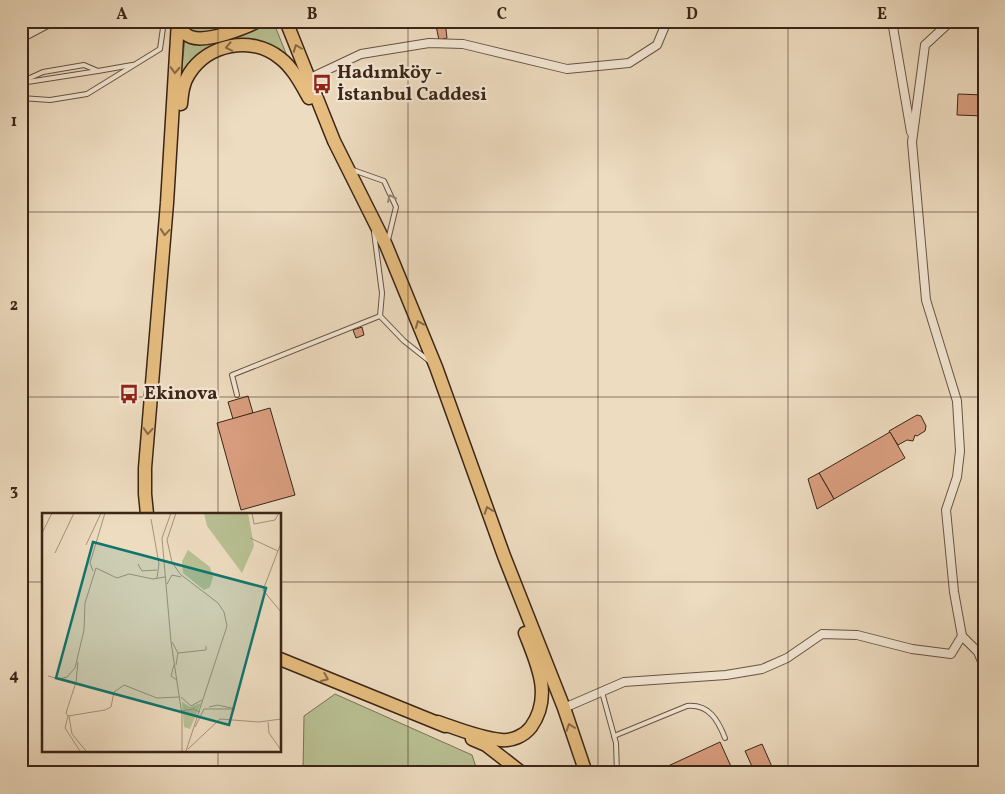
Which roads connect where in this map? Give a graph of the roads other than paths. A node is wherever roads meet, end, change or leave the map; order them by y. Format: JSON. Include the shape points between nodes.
{"nodes":[{"id":1,"x":53,"y":21,"type":"edge"},
{"id":2,"x":164,"y":21,"type":"edge"},
{"id":3,"x":258,"y":21,"type":"edge"},
{"id":4,"x":286,"y":21,"type":"edge"},
{"id":5,"x":667,"y":21,"type":"edge"},
{"id":6,"x":892,"y":21,"type":"edge"},
{"id":7,"x":951,"y":21,"type":"edge"},
{"id":8,"x":178,"y":25,"type":"edge"},
{"id":9,"x":21,"y":38,"type":"edge"},
{"id":10,"x":134,"y":65,"type":"junction"},
{"id":11,"x":98,"y":72,"type":"junction"},
{"id":12,"x":308,"y":79,"type":"junction"},
{"id":13,"x":21,"y":83,"type":"edge"},
{"id":14,"x":21,"y":98,"type":"edge"},
{"id":15,"x":334,"y":142,"type":"junction"},
{"id":16,"x":912,"y":142,"type":"junction"},
{"id":17,"x":171,"y":149,"type":"junction"},
{"id":18,"x":348,"y":168,"type":"junction"},
{"id":19,"x":371,"y":213,"type":"junction"},
{"id":20,"x":386,"y":244,"type":"junction"},
{"id":21,"x":380,"y":316,"type":"junction"},
{"id":22,"x":436,"y":367,"type":"junction"},
{"id":23,"x":237,"y":394,"type":"dead end"},
{"id":24,"x":148,"y":513,"type":"edge"},
{"id":25,"x":504,"y":556,"type":"junction"},
{"id":26,"x":962,"y":636,"type":"junction"},
{"id":27,"x":281,"y":659,"type":"edge"},
{"id":28,"x":984,"y":666,"type":"edge"},
{"id":29,"x":601,"y":690,"type":"junction"},
{"id":30,"x":564,"y":708,"type":"junction"},
{"id":31,"x":438,"y":722,"type":"junction"},
{"id":32,"x":614,"y":736,"type":"junction"},
{"id":33,"x":726,"y":738,"type":"dead end"},
{"id":34,"x":522,"y":773,"type":"edge"},
{"id":35,"x":586,"y":773,"type":"edge"},
{"id":36,"x":617,"y":773,"type":"edge"}],
"edges":[{"from":1,"to":9,"type":"street"},
{"from":2,"to":10,"type":"lane","via":[[160,49]]},
{"from":3,"to":8,"type":"main road","via":[[219,35],[193,38]]},
{"from":12,"to":4,"type":"main road","one_way":true},
{"from":5,"to":12,"type":"street","via":[[657,45],[629,63],[567,69],[463,44],[429,43],[361,54]]},
{"from":6,"to":16,"type":"street"},
{"from":7,"to":16,"type":"street","via":[[925,45]]},
{"from":8,"to":17,"type":"main road","one_way":true},
{"from":10,"to":11,"type":"lane"},
{"from":10,"to":14,"type":"lane","via":[[87,94],[50,100]]},
{"from":11,"to":13,"type":"lane"},
{"from":11,"to":13,"type":"lane","via":[[84,65],[43,72]]},
{"from":12,"to":15,"type":"main road"},
{"from":15,"to":17,"type":"main road","one_way":true,"via":[[288,65],[272,52],[235,45],[214,51],[188,76]]},
{"from":15,"to":18,"type":"main road"},
{"from":16,"to":26,"type":"street","via":[[926,300],[957,401],[960,451],[957,477],[946,510]]},
{"from":17,"to":24,"type":"main road","one_way":true,"via":[[145,477]]},
{"from":18,"to":19,"type":"main road"},
{"from":20,"to":18,"type":"lane","one_way":true,"via":[[396,207],[384,181]]},
{"from":19,"to":20,"type":"main road"},
{"from":19,"to":21,"type":"lane","via":[[382,293]]},
{"from":22,"to":20,"type":"main road","one_way":true},
{"from":21,"to":22,"type":"lane"},
{"from":21,"to":23,"type":"lane","via":[[232,375]]},
{"from":25,"to":22,"type":"main road","one_way":true},
{"from":25,"to":30,"type":"main road"},
{"from":25,"to":31,"type":"main road","via":[[540,677],[544,700],[540,711],[528,730],[508,740],[492,739]]},
{"from":26,"to":28,"type":"street","via":[[978,652]]},
{"from":26,"to":29,"type":"street","via":[[951,654],[856,636],[822,634],[787,658],[762,669],[726,676],[624,682]]},
{"from":27,"to":31,"type":"main road","one_way":true},
{"from":29,"to":30,"type":"street"},
{"from":29,"to":32,"type":"lane"},
{"from":35,"to":30,"type":"main road","one_way":true},
{"from":31,"to":34,"type":"main road","via":[[486,745]]},
{"from":32,"to":33,"type":"lane","via":[[695,705],[714,715]]},
{"from":32,"to":36,"type":"lane"}]}
